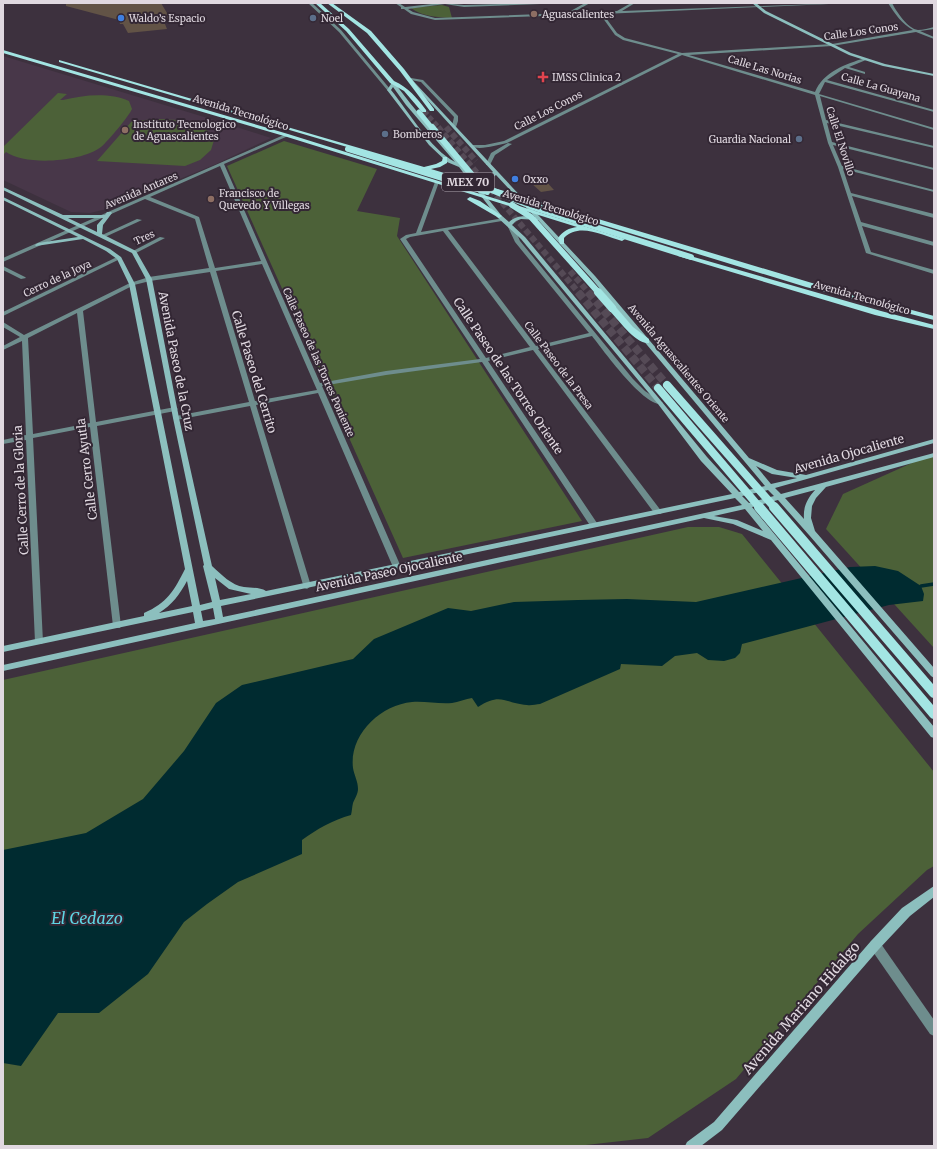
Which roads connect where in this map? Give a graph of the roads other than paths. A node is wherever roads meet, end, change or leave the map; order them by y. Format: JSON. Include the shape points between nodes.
{"nodes":[{"id":1,"x":310,"y":3,"type":"edge"},
{"id":2,"x":317,"y":3,"type":"edge"},
{"id":3,"x":329,"y":3,"type":"edge"},
{"id":4,"x":397,"y":3,"type":"edge"},
{"id":5,"x":443,"y":3,"type":"edge"},
{"id":6,"x":539,"y":3,"type":"edge"},
{"id":7,"x":588,"y":3,"type":"edge"},
{"id":8,"x":633,"y":3,"type":"edge"},
{"id":9,"x":678,"y":3,"type":"edge"},
{"id":10,"x":754,"y":3,"type":"edge"},
{"id":11,"x":844,"y":3,"type":"edge"},
{"id":12,"x":849,"y":3,"type":"edge"},
{"id":13,"x":890,"y":3,"type":"edge"},
{"id":14,"x":764,"y":4,"type":"edge"},
{"id":15,"x":452,"y":5,"type":"junction"},
{"id":16,"x":758,"y":7,"type":"junction"},
{"id":17,"x":402,"y":8,"type":"junction"},
{"id":18,"x":667,"y":10,"type":"junction"},
{"id":19,"x":616,"y":12,"type":"junction"},
{"id":20,"x":601,"y":13,"type":"junction"},
{"id":21,"x":566,"y":14,"type":"junction"},
{"id":22,"x":517,"y":16,"type":"junction"},
{"id":23,"x":456,"y":19,"type":"junction"},
{"id":24,"x":328,"y":20,"type":"junction"},
{"id":25,"x":339,"y":20,"type":"junction"},
{"id":26,"x":934,"y":28,"type":"edge"},
{"id":27,"x":915,"y":32,"type":"junction"},
{"id":28,"x":934,"y":38,"type":"edge"},
{"id":29,"x":3,"y":44,"type":"edge"},
{"id":30,"x":840,"y":44,"type":"junction"},
{"id":31,"x":832,"y":45,"type":"junction"},
{"id":32,"x":3,"y":51,"type":"edge"},
{"id":33,"x":695,"y":52,"type":"junction"},
{"id":34,"x":682,"y":54,"type":"junction"},
{"id":35,"x":688,"y":56,"type":"junction"},
{"id":36,"x":865,"y":59,"type":"junction"},
{"id":37,"x":845,"y":67,"type":"junction"},
{"id":38,"x":402,"y":70,"type":"junction"},
{"id":39,"x":934,"y":70,"type":"edge"},
{"id":40,"x":864,"y":73,"type":"dead end"},
{"id":41,"x":934,"y":74,"type":"edge"},
{"id":42,"x":412,"y":79,"type":"junction"},
{"id":43,"x":824,"y":80,"type":"junction"},
{"id":44,"x":393,"y":83,"type":"junction"},
{"id":45,"x":389,"y":90,"type":"junction"},
{"id":46,"x":598,"y":94,"type":"junction"},
{"id":47,"x":817,"y":94,"type":"junction"},
{"id":48,"x":606,"y":97,"type":"junction"},
{"id":49,"x":407,"y":100,"type":"junction"},
{"id":50,"x":432,"y":110,"type":"tunnel mouth"},
{"id":51,"x":422,"y":111,"type":"junction"},
{"id":52,"x":934,"y":111,"type":"edge"},
{"id":53,"x":824,"y":121,"type":"junction"},
{"id":54,"x":454,"y":126,"type":"junction"},
{"id":55,"x":934,"y":129,"type":"edge"},
{"id":56,"x":308,"y":134,"type":"junction"},
{"id":57,"x":286,"y":135,"type":"junction"},
{"id":58,"x":830,"y":143,"type":"junction"},
{"id":59,"x":472,"y":146,"type":"junction"},
{"id":60,"x":934,"y":147,"type":"edge"},
{"id":61,"x":445,"y":158,"type":"junction"},
{"id":62,"x":488,"y":164,"type":"junction"},
{"id":63,"x":222,"y":165,"type":"junction"},
{"id":64,"x":461,"y":167,"type":"junction"},
{"id":65,"x":840,"y":167,"type":"junction"},
{"id":66,"x":418,"y":168,"type":"junction"},
{"id":67,"x":934,"y":169,"type":"edge"},
{"id":68,"x":496,"y":172,"type":"junction"},
{"id":69,"x":468,"y":176,"type":"junction"},
{"id":70,"x":438,"y":182,"type":"junction"},
{"id":71,"x":474,"y":184,"type":"junction"},
{"id":72,"x":3,"y":188,"type":"edge"},
{"id":73,"x":934,"y":191,"type":"edge"},
{"id":74,"x":849,"y":194,"type":"junction"},
{"id":75,"x":145,"y":197,"type":"junction"},
{"id":76,"x":3,"y":198,"type":"edge"},
{"id":77,"x":486,"y":198,"type":"junction"},
{"id":78,"x":521,"y":198,"type":"junction"},
{"id":79,"x":534,"y":212,"type":"junction"},
{"id":80,"x":106,"y":214,"type":"junction"},
{"id":81,"x":58,"y":215,"type":"junction"},
{"id":82,"x":934,"y":216,"type":"edge"},
{"id":83,"x":501,"y":218,"type":"junction"},
{"id":84,"x":139,"y":220,"type":"dead end"},
{"id":85,"x":542,"y":221,"type":"junction"},
{"id":86,"x":858,"y":223,"type":"junction"},
{"id":87,"x":80,"y":226,"type":"junction"},
{"id":88,"x":510,"y":226,"type":"junction"},
{"id":89,"x":445,"y":230,"type":"junction"},
{"id":90,"x":593,"y":230,"type":"junction"},
{"id":91,"x":68,"y":231,"type":"junction"},
{"id":92,"x":418,"y":234,"type":"junction"},
{"id":93,"x":101,"y":236,"type":"junction"},
{"id":94,"x":82,"y":238,"type":"junction"},
{"id":95,"x":162,"y":238,"type":"dead end"},
{"id":96,"x":562,"y":243,"type":"junction"},
{"id":97,"x":934,"y":244,"type":"edge"},
{"id":98,"x":38,"y":245,"type":"junction"},
{"id":99,"x":134,"y":252,"type":"junction"},
{"id":100,"x":119,"y":258,"type":"junction"},
{"id":101,"x":3,"y":260,"type":"edge"},
{"id":102,"x":264,"y":262,"type":"junction"},
{"id":103,"x":3,"y":268,"type":"edge"},
{"id":104,"x":724,"y":268,"type":"junction"},
{"id":105,"x":212,"y":270,"type":"junction"},
{"id":106,"x":934,"y":272,"type":"edge"},
{"id":107,"x":23,"y":278,"type":"dead end"},
{"id":108,"x":149,"y":279,"type":"junction"},
{"id":109,"x":132,"y":284,"type":"junction"},
{"id":110,"x":80,"y":310,"type":"junction"},
{"id":111,"x":3,"y":314,"type":"edge"},
{"id":112,"x":934,"y":318,"type":"edge"},
{"id":113,"x":3,"y":324,"type":"edge"},
{"id":114,"x":934,"y":327,"type":"edge"},
{"id":115,"x":593,"y":334,"type":"junction"},
{"id":116,"x":25,"y":338,"type":"junction"},
{"id":117,"x":646,"y":341,"type":"junction"},
{"id":118,"x":3,"y":348,"type":"edge"},
{"id":119,"x":535,"y":349,"type":"junction"},
{"id":120,"x":484,"y":360,"type":"junction"},
{"id":121,"x":319,"y":388,"type":"junction"},
{"id":122,"x":660,"y":403,"type":"junction"},
{"id":123,"x":253,"y":404,"type":"junction"},
{"id":124,"x":175,"y":409,"type":"junction"},
{"id":125,"x":158,"y":412,"type":"junction"},
{"id":126,"x":176,"y":418,"type":"junction"},
{"id":127,"x":93,"y":424,"type":"junction"},
{"id":128,"x":30,"y":437,"type":"junction"},
{"id":129,"x":934,"y":440,"type":"edge"},
{"id":130,"x":3,"y":442,"type":"edge"},
{"id":131,"x":740,"y":452,"type":"junction"},
{"id":132,"x":934,"y":456,"type":"edge"},
{"id":133,"x":704,"y":459,"type":"junction"},
{"id":134,"x":751,"y":465,"type":"junction"},
{"id":135,"x":816,"y":475,"type":"junction"},
{"id":136,"x":830,"y":484,"type":"junction"},
{"id":137,"x":770,"y":487,"type":"junction"},
{"id":138,"x":738,"y":495,"type":"junction"},
{"id":139,"x":779,"y":498,"type":"junction"},
{"id":140,"x":747,"y":506,"type":"junction"},
{"id":141,"x":658,"y":512,"type":"junction"},
{"id":142,"x":690,"y":519,"type":"junction"},
{"id":143,"x":594,"y":526,"type":"junction"},
{"id":144,"x":812,"y":533,"type":"junction"},
{"id":145,"x":773,"y":538,"type":"junction"},
{"id":146,"x":818,"y":541,"type":"junction"},
{"id":147,"x":782,"y":549,"type":"junction"},
{"id":148,"x":207,"y":566,"type":"junction"},
{"id":149,"x":397,"y":567,"type":"junction"},
{"id":150,"x":189,"y":569,"type":"junction"},
{"id":151,"x":307,"y":586,"type":"junction"},
{"id":152,"x":276,"y":592,"type":"junction"},
{"id":153,"x":216,"y":604,"type":"junction"},
{"id":154,"x":196,"y":609,"type":"junction"},
{"id":155,"x":220,"y":621,"type":"junction"},
{"id":156,"x":126,"y":624,"type":"junction"},
{"id":157,"x":200,"y":625,"type":"junction"},
{"id":158,"x":117,"y":626,"type":"junction"},
{"id":159,"x":39,"y":642,"type":"junction"},
{"id":160,"x":3,"y":649,"type":"edge"},
{"id":161,"x":3,"y":668,"type":"edge"},
{"id":162,"x":934,"y":674,"type":"edge"},
{"id":163,"x":934,"y":693,"type":"edge"},
{"id":164,"x":934,"y":714,"type":"edge"},
{"id":165,"x":934,"y":734,"type":"edge"},
{"id":166,"x":934,"y":891,"type":"edge"},
{"id":167,"x":876,"y":945,"type":"junction"},
{"id":168,"x":934,"y":1030,"type":"edge"},
{"id":169,"x":691,"y":1146,"type":"edge"}],
"edges":[{"from":1,"to":24,"type":"street"},
{"from":2,"to":25,"type":"main road"},
{"from":3,"to":38,"type":"main road","name":"Avenida Aguascalientes Oriente","via":[[369,32]]},
{"from":4,"to":17,"type":"street"},
{"from":5,"to":15,"type":"street"},
{"from":5,"to":17,"type":"street"},
{"from":6,"to":15,"type":"street"},
{"from":6,"to":22,"type":"street"},
{"from":7,"to":21,"type":"street"},
{"from":8,"to":19,"type":"street"},
{"from":9,"to":18,"type":"street"},
{"from":10,"to":16,"type":"main road"},
{"from":11,"to":12,"type":"street"},
{"from":11,"to":14,"type":"street"},
{"from":13,"to":27,"type":"street","via":[[904,24]]},
{"from":14,"to":16,"type":"street"},
{"from":14,"to":30,"type":"main road"},
{"from":15,"to":23,"type":"street"},
{"from":16,"to":18,"type":"street"},
{"from":16,"to":31,"type":"main road"},
{"from":17,"to":23,"type":"street","via":[[421,17]]},
{"from":18,"to":19,"type":"street"},
{"from":19,"to":20,"type":"street"},
{"from":20,"to":21,"type":"street"},
{"from":20,"to":34,"type":"street","name":"Calle Las Norias","via":[[616,34],[624,39]]},
{"from":21,"to":22,"type":"street"},
{"from":22,"to":23,"type":"street"},
{"from":24,"to":25,"type":"main road"},
{"from":24,"to":45,"type":"street"},
{"from":25,"to":44,"type":"main road"},
{"from":26,"to":27,"type":"street","name":"Calle Los Conos"},
{"from":27,"to":28,"type":"street"},
{"from":27,"to":30,"type":"street","name":"Calle Los Conos"},
{"from":29,"to":56,"type":"main road","name":"Avenida Tecnológico","number":"MEX 70"},
{"from":30,"to":31,"type":"street","name":"Calle Los Conos"},
{"from":30,"to":39,"type":"main road","via":[[889,62]]},
{"from":31,"to":33,"type":"street","name":"Calle Los Conos"},
{"from":31,"to":36,"type":"main road"},
{"from":32,"to":57,"type":"main road","name":"Avenida Tecnológico","number":"MEX 70"},
{"from":33,"to":34,"type":"street","name":"Calle Los Conos"},
{"from":33,"to":35,"type":"street","name":"Calle Los Conos"},
{"from":34,"to":35,"type":"street","name":"Calle Las Norias"},
{"from":34,"to":46,"type":"street","name":"Calle Los Conos"},
{"from":35,"to":47,"type":"street","name":"Calle Las Norias"},
{"from":35,"to":48,"type":"street","name":"Calle Los Conos"},
{"from":36,"to":37,"type":"street"},
{"from":36,"to":41,"type":"main road"},
{"from":37,"to":40,"type":"street"},
{"from":37,"to":43,"type":"street"},
{"from":38,"to":42,"type":"main road","name":"Avenida Aguascalientes Oriente"},
{"from":38,"to":50,"type":"main road","name":"Avenida Aguascalientes Oriente"},
{"from":42,"to":54,"type":"main road","name":"Avenida Aguascalientes Oriente"},
{"from":42,"to":54,"type":"street","via":[[422,81],[456,117]]},
{"from":43,"to":47,"type":"street","name":"Calle El Novillo","via":[[818,86]]},
{"from":43,"to":52,"type":"street","name":"Calle La Guayana"},
{"from":44,"to":45,"type":"main road"},
{"from":44,"to":49,"type":"main road"},
{"from":44,"to":51,"type":"main road","via":[[407,93]]},
{"from":45,"to":61,"type":"main road"},
{"from":46,"to":48,"type":"street"},
{"from":46,"to":59,"type":"street","name":"Calle Los Conos","via":[[505,142]]},
{"from":47,"to":53,"type":"street","name":"Calle El Novillo"},
{"from":47,"to":55,"type":"street","name":"Calle Las Norias"},
{"from":48,"to":62,"type":"street","name":"Calle Los Conos","via":[[503,147],[493,154]]},
{"from":49,"to":51,"type":"main road"},
{"from":49,"to":64,"type":"main road"},
{"from":51,"to":104,"type":"main road","bridge":true,"via":[[472,175],[489,189],[538,209]]},
{"from":53,"to":58,"type":"street","name":"Calle El Novillo"},
{"from":53,"to":60,"type":"street"},
{"from":54,"to":59,"type":"main road","name":"Avenida Aguascalientes Oriente"},
{"from":56,"to":66,"type":"main road","name":"Avenida Tecnológico","number":"MEX 70"},
{"from":56,"to":117,"type":"main road","bridge":true,"via":[[311,138],[479,189],[519,208],[531,217],[630,329]]},
{"from":57,"to":63,"type":"street","name":"Avenida Antares"},
{"from":57,"to":70,"type":"main road","name":"Avenida Tecnológico","number":"MEX 70"},
{"from":58,"to":65,"type":"street","name":"Calle El Novillo"},
{"from":58,"to":67,"type":"street"},
{"from":59,"to":62,"type":"main road","name":"Avenida Aguascalientes Oriente"},
{"from":61,"to":64,"type":"main road"},
{"from":61,"to":66,"type":"main road","via":[[438,166]]},
{"from":62,"to":68,"type":"main road","name":"Avenida Aguascalientes Oriente"},
{"from":63,"to":75,"type":"street","name":"Avenida Antares"},
{"from":63,"to":102,"type":"street","name":"Calle Paseo de las Torres Poniente"},
{"from":64,"to":69,"type":"main road"},
{"from":65,"to":73,"type":"street"},
{"from":65,"to":74,"type":"street","name":"Calle El Novillo"},
{"from":66,"to":71,"type":"main road","name":"Avenida Tecnológico","number":"MEX 70"},
{"from":68,"to":69,"type":"main road","via":[[483,178]]},
{"from":68,"to":78,"type":"main road","name":"Avenida Aguascalientes Oriente"},
{"from":69,"to":71,"type":"main road"},
{"from":70,"to":77,"type":"main road","name":"Avenida Tecnológico","number":"MEX 70"},
{"from":70,"to":83,"type":"main road","via":[[441,187],[477,201]]},
{"from":70,"to":92,"type":"street"},
{"from":71,"to":77,"type":"main road"},
{"from":71,"to":78,"type":"main road","name":"Avenida Tecnológico","number":"MEX 70"},
{"from":72,"to":81,"type":"main road"},
{"from":74,"to":82,"type":"street"},
{"from":74,"to":86,"type":"street","name":"Calle El Novillo"},
{"from":75,"to":80,"type":"street","name":"Avenida Antares"},
{"from":75,"to":105,"type":"street","name":"Calle Paseo del Cerrito","via":[[197,218]]},
{"from":76,"to":91,"type":"main road"},
{"from":77,"to":79,"type":"main road","name":"Avenida Tecnológico","number":"MEX 70"},
{"from":77,"to":83,"type":"main road"},
{"from":78,"to":79,"type":"main road","name":"Avenida Aguascalientes Oriente"},
{"from":78,"to":112,"type":"main road","name":"Avenida Tecnológico","number":"MEX 70","via":[[809,284]]},
{"from":79,"to":85,"type":"main road","name":"Avenida Aguascalientes Oriente"},
{"from":79,"to":90,"type":"main road","name":"Avenida Tecnológico","number":"MEX 70"},
{"from":80,"to":81,"type":"main road","via":[[76,217]]},
{"from":80,"to":87,"type":"street","name":"Avenida Antares"},
{"from":80,"to":93,"type":"main road","via":[[100,226]]},
{"from":81,"to":87,"type":"main road"},
{"from":83,"to":88,"type":"main road"},
{"from":83,"to":89,"type":"street"},
{"from":84,"to":93,"type":"street"},
{"from":85,"to":88,"type":"main road","via":[[521,218],[511,222]]},
{"from":85,"to":96,"type":"main road","name":"Avenida Aguascalientes Oriente"},
{"from":86,"to":97,"type":"street"},
{"from":86,"to":106,"type":"street","name":"Calle El Novillo","via":[[869,253]]},
{"from":87,"to":91,"type":"street","name":"Avenida Antares"},
{"from":87,"to":93,"type":"main road"},
{"from":88,"to":115,"type":"street","via":[[517,241]]},
{"from":88,"to":122,"type":"main road","via":[[523,238]]},
{"from":89,"to":92,"type":"street"},
{"from":89,"to":119,"type":"street","name":"Calle Paseo de la Presa"},
{"from":90,"to":96,"type":"main road","via":[[579,229],[567,232],[561,238]]},
{"from":90,"to":104,"type":"main road","name":"Avenida Tecnológico","number":"MEX 70"},
{"from":91,"to":94,"type":"main road"},
{"from":91,"to":98,"type":"street","name":"Avenida Antares"},
{"from":92,"to":120,"type":"street","name":"Calle Paseo de las Torres Oriente","via":[[403,240]]},
{"from":93,"to":99,"type":"main road"},
{"from":94,"to":98,"type":"main road"},
{"from":94,"to":100,"type":"main road"},
{"from":95,"to":99,"type":"street","name":"Tres"},
{"from":96,"to":117,"type":"main road","name":"Avenida Aguascalientes Oriente"},
{"from":98,"to":101,"type":"street","name":"Avenida Antares"},
{"from":99,"to":108,"type":"main road","name":"Avenida Paseo de la Cruz"},
{"from":100,"to":109,"type":"main road"},
{"from":100,"to":111,"type":"street","name":"Cerro de la Joya"},
{"from":102,"to":105,"type":"street"},
{"from":102,"to":121,"type":"street","name":"Calle Paseo de las Torres Poniente"},
{"from":103,"to":107,"type":"street"},
{"from":104,"to":114,"type":"main road","name":"Avenida Tecnológico","number":"MEX 70"},
{"from":105,"to":108,"type":"street"},
{"from":105,"to":123,"type":"street","name":"Calle Paseo del Cerrito"},
{"from":108,"to":109,"type":"street"},
{"from":108,"to":124,"type":"main road","name":"Avenida Paseo de la Cruz"},
{"from":109,"to":110,"type":"street"},
{"from":109,"to":125,"type":"main road"},
{"from":110,"to":116,"type":"street"},
{"from":110,"to":127,"type":"street","name":"Calle Cerro Ayutla"},
{"from":113,"to":116,"type":"street"},
{"from":115,"to":119,"type":"street"},
{"from":115,"to":122,"type":"street","via":[[636,386]]},
{"from":116,"to":118,"type":"street"},
{"from":116,"to":128,"type":"street","name":"Calle Cerro de la Gloria"},
{"from":117,"to":131,"type":"main road","name":"Avenida Aguascalientes Oriente"},
{"from":119,"to":120,"type":"street"},
{"from":119,"to":141,"type":"street","name":"Calle Paseo de la Presa"},
{"from":120,"to":121,"type":"street","via":[[386,373]]},
{"from":120,"to":143,"type":"street","name":"Calle Paseo de las Torres Oriente"},
{"from":121,"to":123,"type":"street"},
{"from":121,"to":149,"type":"street","name":"Calle Paseo de las Torres Poniente"},
{"from":122,"to":133,"type":"main road"},
{"from":123,"to":126,"type":"street"},
{"from":123,"to":151,"type":"street","name":"Calle Paseo del Cerrito"},
{"from":124,"to":125,"type":"street"},
{"from":124,"to":126,"type":"main road","name":"Avenida Paseo de la Cruz"},
{"from":125,"to":127,"type":"street"},
{"from":125,"to":150,"type":"main road"},
{"from":126,"to":148,"type":"main road","name":"Avenida Paseo de la Cruz"},
{"from":127,"to":128,"type":"street"},
{"from":127,"to":158,"type":"street","name":"Calle Cerro Ayutla"},
{"from":128,"to":130,"type":"street"},
{"from":128,"to":159,"type":"street","name":"Calle Cerro de la Gloria"},
{"from":129,"to":135,"type":"main road","name":"Avenida Ojocaliente"},
{"from":131,"to":134,"type":"main road","name":"Avenida Aguascalientes Oriente"},
{"from":131,"to":135,"type":"main road","via":[[758,465],[775,472]]},
{"from":132,"to":136,"type":"main road","name":"Avenida Ojocaliente"},
{"from":133,"to":134,"type":"main road","via":[[734,473],[745,472]]},
{"from":133,"to":138,"type":"main road"},
{"from":134,"to":137,"type":"main road","name":"Avenida Aguascalientes Oriente"},
{"from":135,"to":137,"type":"main road","name":"Avenida Ojocaliente"},
{"from":136,"to":139,"type":"main road","name":"Avenida Ojocaliente"},
{"from":136,"to":144,"type":"main road","via":[[814,495],[808,506],[807,519]]},
{"from":137,"to":138,"type":"main road","name":"Avenida Paseo Ojocaliente"},
{"from":137,"to":139,"type":"main road","name":"Avenida Aguascalientes Oriente"},
{"from":138,"to":140,"type":"main road"},
{"from":138,"to":141,"type":"main road","name":"Avenida Paseo Ojocaliente"},
{"from":139,"to":140,"type":"main road","name":"Avenida Paseo Ojocaliente"},
{"from":139,"to":144,"type":"main road","name":"Avenida Aguascalientes Oriente"},
{"from":140,"to":142,"type":"main road","name":"Avenida Paseo Ojocaliente"},
{"from":140,"to":145,"type":"main road"},
{"from":141,"to":143,"type":"main road","name":"Avenida Paseo Ojocaliente"},
{"from":142,"to":145,"type":"main road","via":[[707,517],[725,520]]},
{"from":142,"to":155,"type":"main road","name":"Avenida Paseo Ojocaliente"},
{"from":143,"to":149,"type":"main road","name":"Avenida Paseo Ojocaliente"},
{"from":144,"to":146,"type":"main road","name":"Avenida Aguascalientes Oriente"},
{"from":145,"to":147,"type":"main road"},
{"from":146,"to":147,"type":"main road","via":[[805,533],[790,532],[781,539]]},
{"from":146,"to":162,"type":"main road","name":"Avenida Aguascalientes Oriente"},
{"from":147,"to":165,"type":"main road"},
{"from":148,"to":152,"type":"main road","via":[[232,587],[241,591]]},
{"from":148,"to":153,"type":"main road","name":"Avenida Paseo de la Cruz"},
{"from":149,"to":151,"type":"main road","name":"Avenida Paseo Ojocaliente"},
{"from":150,"to":154,"type":"main road"},
{"from":150,"to":156,"type":"main road","via":[[175,597],[167,605]]},
{"from":151,"to":152,"type":"main road","name":"Avenida Paseo Ojocaliente"},
{"from":152,"to":153,"type":"main road","name":"Avenida Paseo Ojocaliente"},
{"from":153,"to":154,"type":"main road","name":"Avenida Paseo Ojocaliente"},
{"from":153,"to":155,"type":"main road","name":"Avenida Paseo de la Cruz"},
{"from":154,"to":156,"type":"main road","name":"Avenida Paseo Ojocaliente"},
{"from":154,"to":157,"type":"main road"},
{"from":155,"to":157,"type":"main road","name":"Avenida Paseo Ojocaliente"},
{"from":156,"to":158,"type":"main road","name":"Avenida Paseo Ojocaliente"},
{"from":157,"to":161,"type":"main road","name":"Avenida Paseo Ojocaliente"},
{"from":158,"to":159,"type":"main road","name":"Avenida Paseo Ojocaliente"},
{"from":159,"to":160,"type":"main road","name":"Avenida Paseo Ojocaliente"},
{"from":163,"to":164,"type":"main road","name":"Avenida Aguascalientes Oriente","bridge":true,"via":[[742,470],[662,387]]},
{"from":166,"to":167,"type":"main road","name":"Avenida Mariano Hidalgo","via":[[906,912]]},
{"from":167,"to":168,"type":"street"},
{"from":167,"to":169,"type":"main road","name":"Avenida Mariano Hidalgo","via":[[718,1126]]}]}
